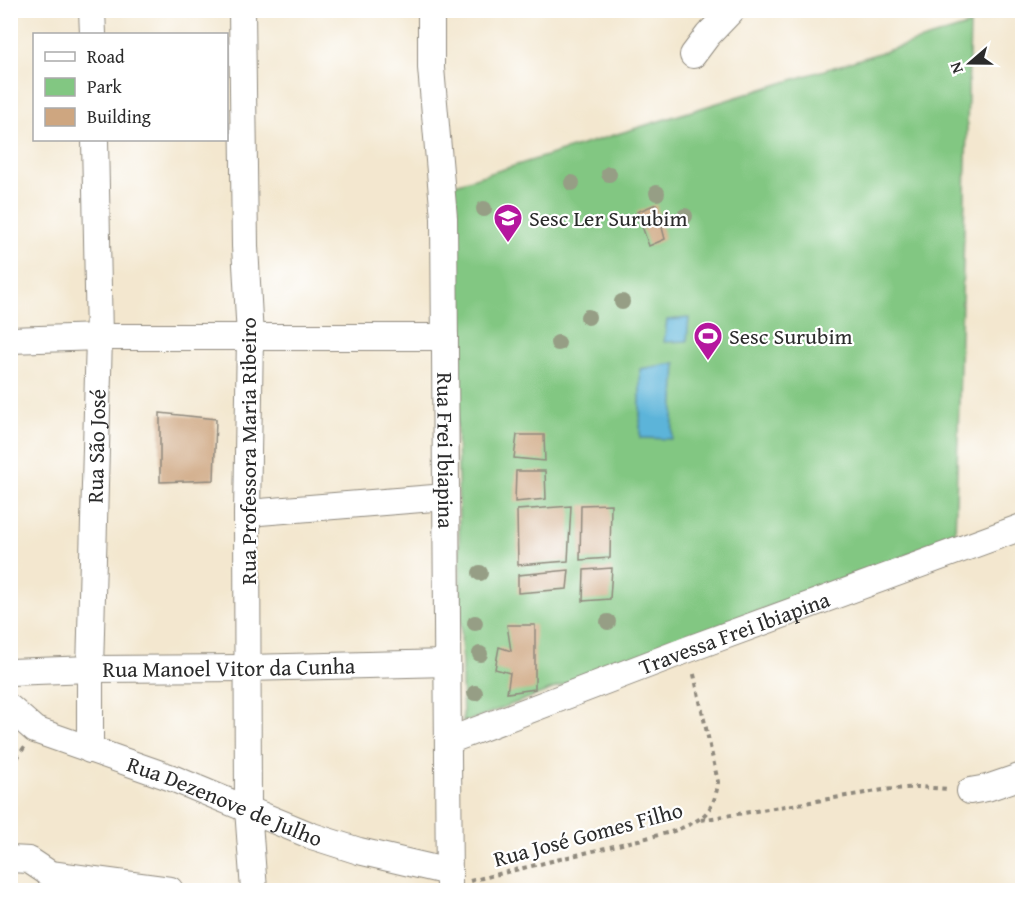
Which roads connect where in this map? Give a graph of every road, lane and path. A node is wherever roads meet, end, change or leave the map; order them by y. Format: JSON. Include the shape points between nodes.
{"nodes":[{"id":1,"x":92,"y":10,"type":"edge"},
{"id":2,"x":242,"y":10,"type":"edge"},
{"id":3,"x":431,"y":10,"type":"edge"},
{"id":4,"x":732,"y":10,"type":"edge"},
{"id":5,"x":93,"y":33,"type":"edge"},
{"id":6,"x":693,"y":55,"type":"dead end"},
{"id":7,"x":95,"y":141,"type":"edge"},
{"id":8,"x":99,"y":337,"type":"junction"},
{"id":9,"x":250,"y":337,"type":"junction"},
{"id":10,"x":445,"y":337,"type":"junction"},
{"id":11,"x":10,"y":340,"type":"edge"},
{"id":12,"x":446,"y":497,"type":"junction"},
{"id":13,"x":248,"y":513,"type":"junction"},
{"id":14,"x":1023,"y":527,"type":"edge"},
{"id":15,"x":689,"y":649,"type":"junction"},
{"id":16,"x":447,"y":663,"type":"junction"},
{"id":17,"x":248,"y":668,"type":"junction"},
{"id":18,"x":90,"y":669,"type":"junction"},
{"id":19,"x":10,"y":672,"type":"edge"},
{"id":20,"x":10,"y":708,"type":"edge"},
{"id":21,"x":448,"y":741,"type":"junction"},
{"id":22,"x":90,"y":750,"type":"junction"},
{"id":23,"x":1023,"y":776,"type":"edge"},
{"id":24,"x":970,"y":791,"type":"joint"},
{"id":25,"x":248,"y":809,"type":"junction"},
{"id":26,"x":697,"y":820,"type":"junction"},
{"id":27,"x":10,"y":859,"type":"edge"},
{"id":28,"x":52,"y":882,"type":"edge"},
{"id":29,"x":448,"y":882,"type":"edge"},
{"id":30,"x":170,"y":891,"type":"edge"},
{"id":31,"x":254,"y":891,"type":"edge"}],
"edges":[{"from":1,"to":5,"type":"street"},
{"from":2,"to":9,"type":"street","name":"Rua Professora Maria Ribeiro"},
{"from":3,"to":10,"type":"street","name":"Rua Frei Ibiapina","via":[[430,68],[444,218]]},
{"from":4,"to":6,"type":"street"},
{"from":7,"to":8,"type":"street","name":"Rua São José"},
{"from":8,"to":9,"type":"street"},
{"from":8,"to":11,"type":"street"},
{"from":8,"to":18,"type":"street","name":"Rua São José"},
{"from":9,"to":10,"type":"street"},
{"from":9,"to":13,"type":"street","name":"Rua Professora Maria Ribeiro"},
{"from":10,"to":12,"type":"street","name":"Rua Frei Ibiapina"},
{"from":12,"to":13,"type":"street"},
{"from":12,"to":16,"type":"street","name":"Rua Frei Ibiapina"},
{"from":13,"to":17,"type":"street","name":"Rua Professora Maria Ribeiro"},
{"from":14,"to":15,"type":"street","name":"Travessa Frei Ibiapina"},
{"from":15,"to":21,"type":"street","name":"Travessa Frei Ibiapina"},
{"from":15,"to":26,"type":"path","name":"Rua José Gomes Filho","via":[[718,782],[716,800],[708,813]]},
{"from":16,"to":17,"type":"street","name":"Rua Manoel Vitor da Cunha"},
{"from":16,"to":21,"type":"street","name":"Rua Frei Ibiapina"},
{"from":17,"to":18,"type":"street","name":"Rua Manoel Vitor da Cunha"},
{"from":17,"to":25,"type":"street","name":"Rua Professora Maria Ribeiro"},
{"from":18,"to":19,"type":"street","name":"Rua Manoel Vitor da Cunha"},
{"from":18,"to":22,"type":"street","name":"Rua São José"},
{"from":20,"to":22,"type":"street","name":"Rua Dezenove de Julho","via":[[35,730]]},
{"from":21,"to":29,"type":"street","name":"Rua Frei Ibiapina"},
{"from":22,"to":25,"type":"street","name":"Rua Dezenove de Julho"},
{"from":23,"to":24,"type":"street"},
{"from":24,"to":26,"type":"path","via":[[918,787],[883,790]]},
{"from":25,"to":29,"type":"street","name":"Rua Dezenove de Julho","via":[[312,836]]},
{"from":25,"to":31,"type":"street","name":"Rua Professora Maria Ribeiro"},
{"from":26,"to":29,"type":"path","name":"Rua José Gomes Filho","via":[[671,832],[477,881]]},
{"from":27,"to":28,"type":"street","via":[[29,861]]},
{"from":28,"to":30,"type":"street"}]}
